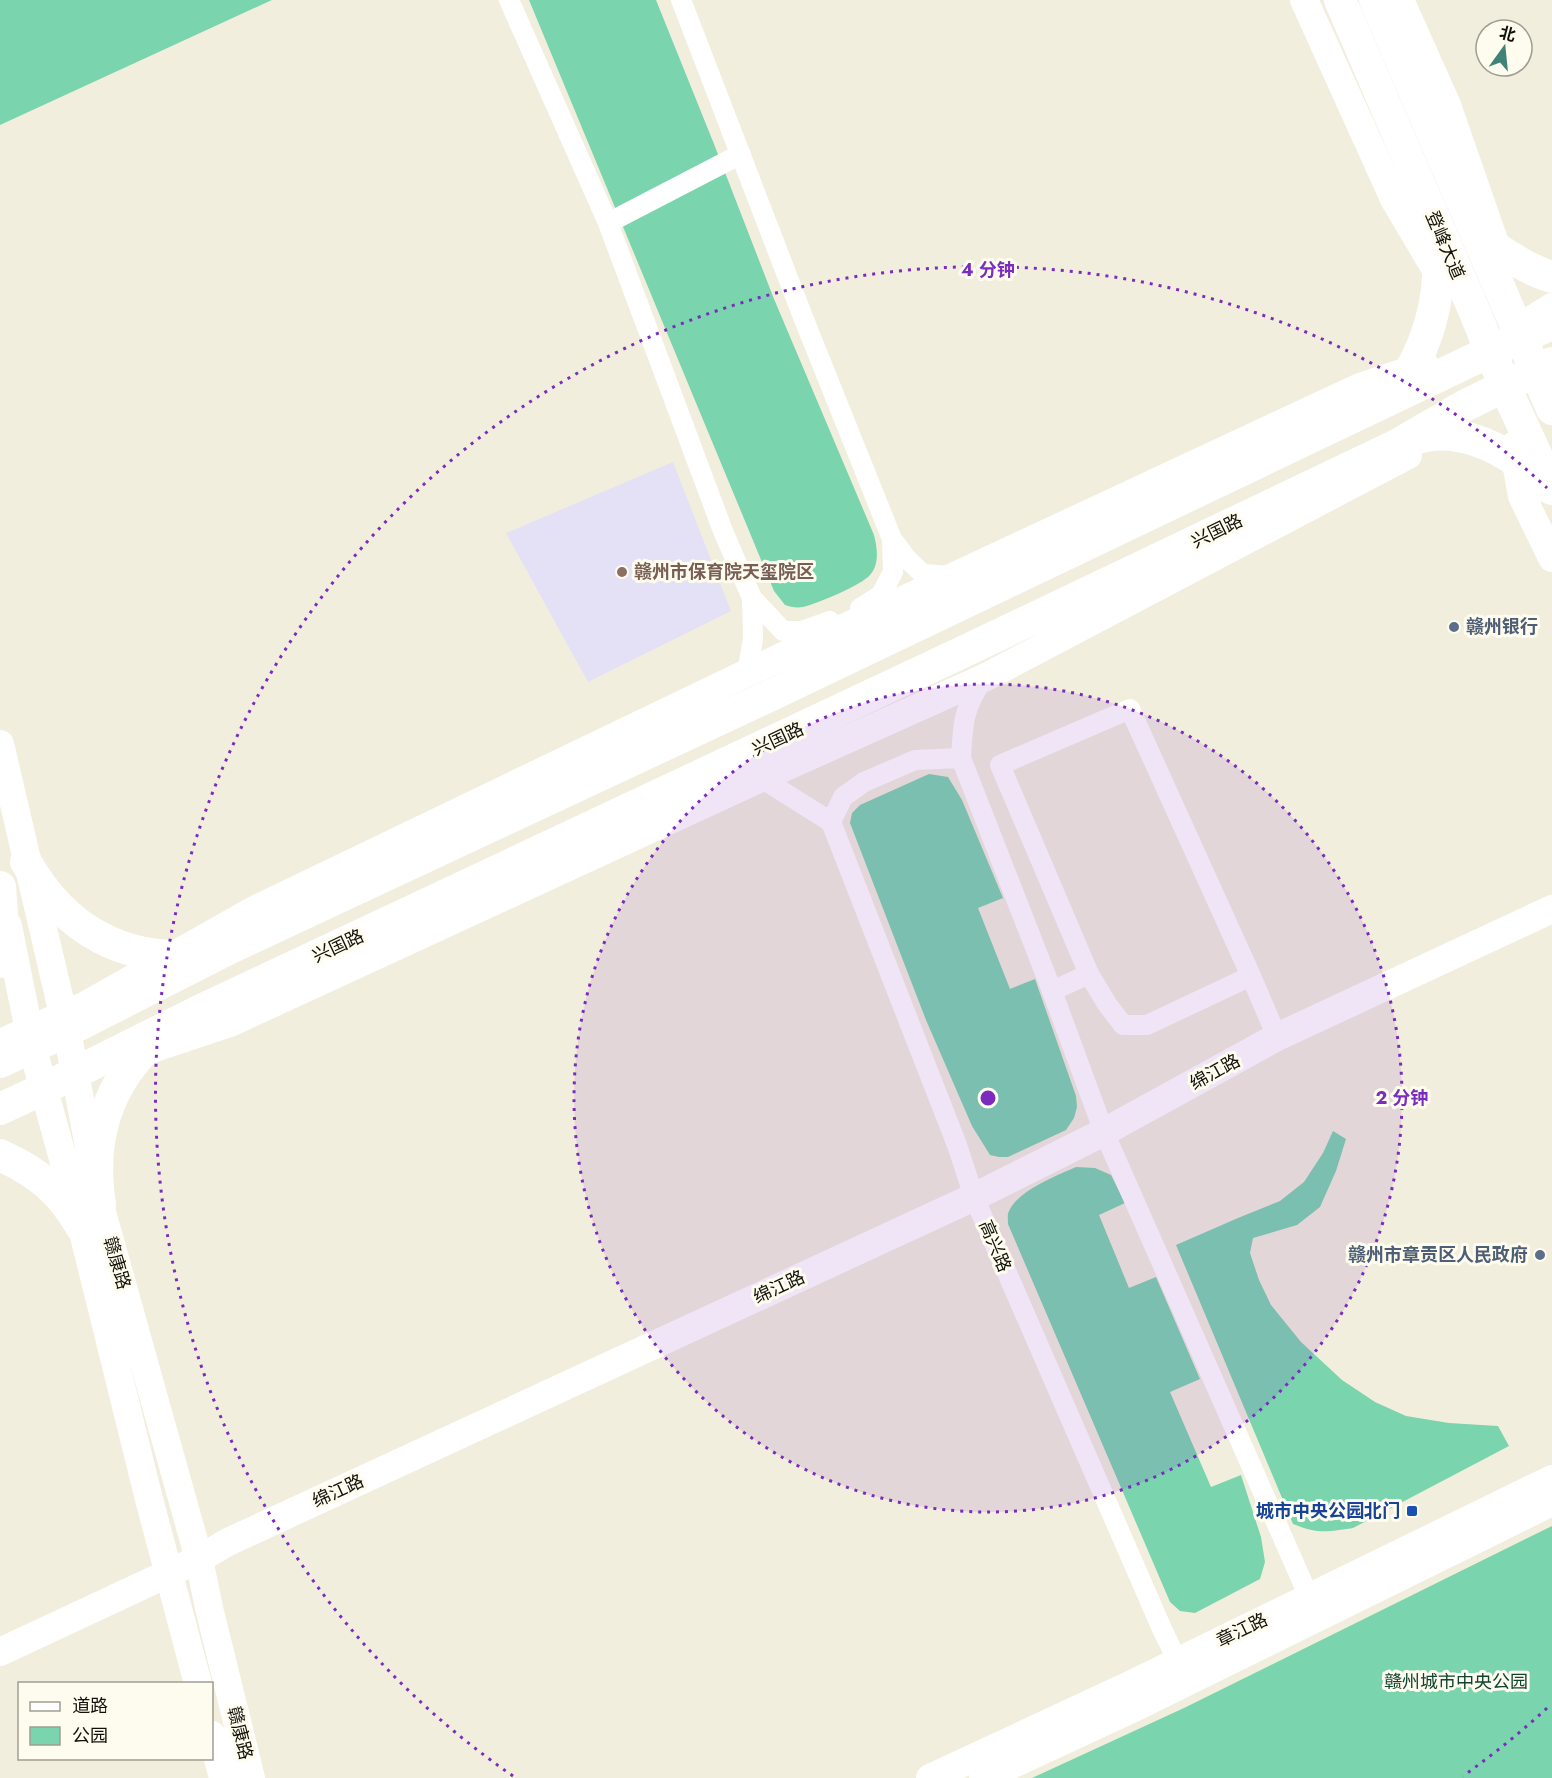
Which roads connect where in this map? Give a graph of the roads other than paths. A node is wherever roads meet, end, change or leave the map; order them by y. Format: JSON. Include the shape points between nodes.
{"nodes":[{"id":1,"x":509,"y":0,"type":"edge"},
{"id":2,"x":681,"y":0,"type":"edge"},
{"id":3,"x":1304,"y":0,"type":"edge"},
{"id":4,"x":1340,"y":0,"type":"edge"},
{"id":5,"x":1375,"y":0,"type":"edge"},
{"id":6,"x":1400,"y":0,"type":"edge"},
{"id":7,"x":741,"y":154,"type":"junction"},
{"id":8,"x":1434,"y":219,"type":"junction"},
{"id":9,"x":608,"y":223,"type":"junction"},
{"id":10,"x":1486,"y":240,"type":"junction"},
{"id":11,"x":1438,"y":274,"type":"junction"},
{"id":12,"x":1552,"y":277,"type":"edge"},
{"id":13,"x":1552,"y":307,"type":"edge"},
{"id":14,"x":1528,"y":331,"type":"edge"},
{"id":15,"x":1485,"y":349,"type":"junction"},
{"id":16,"x":1412,"y":370,"type":"junction"},
{"id":17,"x":1547,"y":380,"type":"edge"},
{"id":18,"x":1504,"y":394,"type":"junction"},
{"id":19,"x":1393,"y":398,"type":"junction"},
{"id":20,"x":1442,"y":435,"type":"junction"},
{"id":21,"x":1395,"y":446,"type":"junction"},
{"id":22,"x":1516,"y":461,"type":"junction"},
{"id":23,"x":1552,"y":489,"type":"edge"},
{"id":24,"x":1552,"y":495,"type":"edge"},
{"id":25,"x":892,"y":539,"type":"junction"},
{"id":26,"x":1552,"y":558,"type":"edge"},
{"id":27,"x":954,"y":576,"type":"junction"},
{"id":28,"x":752,"y":598,"type":"junction"},
{"id":29,"x":747,"y":673,"type":"junction"},
{"id":30,"x":984,"y":678,"type":"junction"},
{"id":31,"x":0,"y":744,"type":"edge"},
{"id":32,"x":961,"y":758,"type":"junction"},
{"id":33,"x":761,"y":777,"type":"junction"},
{"id":34,"x":831,"y":822,"type":"junction"},
{"id":35,"x":26,"y":861,"type":"junction"},
{"id":36,"x":0,"y":887,"type":"edge"},
{"id":37,"x":1552,"y":909,"type":"edge"},
{"id":38,"x":228,"y":949,"type":"junction"},
{"id":39,"x":172,"y":957,"type":"junction"},
{"id":40,"x":0,"y":962,"type":"edge"},
{"id":41,"x":1089,"y":974,"type":"junction"},
{"id":42,"x":1251,"y":976,"type":"junction"},
{"id":43,"x":1052,"y":991,"type":"junction"},
{"id":44,"x":197,"y":1012,"type":"junction"},
{"id":45,"x":65,"y":1023,"type":"junction"},
{"id":46,"x":1277,"y":1037,"type":"junction"},
{"id":47,"x":31,"y":1039,"type":"junction"},
{"id":48,"x":0,"y":1043,"type":"edge"},
{"id":49,"x":142,"y":1052,"type":"junction"},
{"id":50,"x":0,"y":1062,"type":"edge"},
{"id":51,"x":76,"y":1076,"type":"junction"},
{"id":52,"x":44,"y":1092,"type":"junction"},
{"id":53,"x":0,"y":1109,"type":"edge"},
{"id":54,"x":0,"y":1119,"type":"edge"},
{"id":55,"x":1104,"y":1132,"type":"junction"},
{"id":56,"x":0,"y":1155,"type":"edge"},
{"id":57,"x":974,"y":1197,"type":"junction"},
{"id":58,"x":91,"y":1217,"type":"junction"},
{"id":59,"x":1552,"y":1479,"type":"edge"},
{"id":60,"x":1552,"y":1502,"type":"edge"},
{"id":61,"x":199,"y":1559,"type":"junction"},
{"id":62,"x":170,"y":1573,"type":"junction"},
{"id":63,"x":1310,"y":1597,"type":"junction"},
{"id":64,"x":0,"y":1652,"type":"edge"},
{"id":65,"x":1178,"y":1662,"type":"junction"},
{"id":66,"x":198,"y":1682,"type":"edge"},
{"id":67,"x":213,"y":1739,"type":"edge"},
{"id":68,"x":222,"y":1778,"type":"edge"},
{"id":69,"x":251,"y":1778,"type":"edge"},
{"id":70,"x":930,"y":1778,"type":"edge"},
{"id":71,"x":983,"y":1778,"type":"edge"}],
"edges":[{"from":1,"to":9,"type":"street"},
{"from":2,"to":7,"type":"street"},
{"from":3,"to":11,"type":"street","via":[[1395,199]]},
{"from":4,"to":8,"type":"main road","name":"登峰大道"},
{"from":5,"to":10,"type":"main road","name":"登峰大道"},
{"from":6,"to":10,"type":"street","via":[[1447,105]]},
{"from":7,"to":9,"type":"street"},
{"from":7,"to":25,"type":"street"},
{"from":8,"to":11,"type":"main road"},
{"from":8,"to":15,"type":"main road","name":"登峰大道"},
{"from":9,"to":28,"type":"street","via":[[723,531]]},
{"from":10,"to":12,"type":"main road","via":[[1529,268]]},
{"from":10,"to":14,"type":"main road","name":"登峰大道"},
{"from":11,"to":15,"type":"street"},
{"from":11,"to":16,"type":"main road","via":[[1430,328]]},
{"from":13,"to":14,"type":"street"},
{"from":14,"to":15,"type":"main road"},
{"from":14,"to":17,"type":"main road","name":"登峰大道"},
{"from":15,"to":16,"type":"street"},
{"from":15,"to":18,"type":"main road","name":"登峰大道"},
{"from":15,"to":19,"type":"main road"},
{"from":16,"to":19,"type":"main road"},
{"from":16,"to":27,"type":"street","via":[[1360,387]]},
{"from":17,"to":18,"type":"main road","name":"兴国路"},
{"from":18,"to":20,"type":"street"},
{"from":18,"to":21,"type":"main road","name":"兴国路","via":[[1464,406]]},
{"from":18,"to":22,"type":"street"},
{"from":18,"to":23,"type":"main road","name":"登峰大道"},
{"from":19,"to":38,"type":"main road"},
{"from":20,"to":21,"type":"main road","via":[[1424,435]]},
{"from":20,"to":22,"type":"main road","via":[[1484,444]]},
{"from":20,"to":30,"type":"street"},
{"from":21,"to":44,"type":"main road","name":"兴国路"},
{"from":22,"to":24,"type":"main road"},
{"from":22,"to":26,"type":"street","via":[[1522,496]]},
{"from":25,"to":27,"type":"street","via":[[923,574]]},
{"from":25,"to":28,"type":"street","via":[[893,572],[881,595],[842,617],[802,631],[783,631]]},
{"from":27,"to":29,"type":"street"},
{"from":28,"to":29,"type":"street","via":[[753,639]]},
{"from":29,"to":39,"type":"street","via":[[256,909]]},
{"from":30,"to":32,"type":"street","via":[[971,698],[963,722]]},
{"from":30,"to":33,"type":"street"},
{"from":31,"to":35,"type":"street","name":"赣康路"},
{"from":32,"to":34,"type":"street","via":[[915,759],[864,782],[843,797]]},
{"from":32,"to":43,"type":"street"},
{"from":33,"to":34,"type":"street"},
{"from":33,"to":49,"type":"street","via":[[230,1023]]},
{"from":34,"to":57,"type":"street","name":"高兴路"},
{"from":35,"to":39,"type":"main road","via":[[62,911],[94,935],[132,951]]},
{"from":35,"to":45,"type":"street","name":"赣康路"},
{"from":36,"to":40,"type":"main road"},
{"from":36,"to":47,"type":"street","name":"赣康路"},
{"from":37,"to":46,"type":"street","name":"绵江路"},
{"from":38,"to":39,"type":"main road"},
{"from":38,"to":45,"type":"main road"},
{"from":39,"to":45,"type":"street","via":[[86,1005]]},
{"from":41,"to":42,"type":"street","via":[[1123,1025],[1148,1025]]},
{"from":41,"to":42,"type":"street","via":[[1000,765],[1130,709]]},
{"from":41,"to":43,"type":"street"},
{"from":42,"to":46,"type":"street"},
{"from":43,"to":55,"type":"street"},
{"from":44,"to":49,"type":"main road","via":[[161,1034]]},
{"from":44,"to":51,"type":"main road","name":"兴国路"},
{"from":45,"to":47,"type":"main road"},
{"from":45,"to":51,"type":"street","name":"赣康路"},
{"from":46,"to":55,"type":"street","name":"绵江路"},
{"from":47,"to":48,"type":"street"},
{"from":47,"to":50,"type":"main road"},
{"from":47,"to":52,"type":"street","name":"赣康路"},
{"from":49,"to":51,"type":"street"},
{"from":49,"to":58,"type":"main road","via":[[120,1082],[103,1121]]},
{"from":51,"to":52,"type":"main road","name":"兴国路"},
{"from":51,"to":58,"type":"street","name":"赣康路"},
{"from":52,"to":53,"type":"main road","name":"兴国路"},
{"from":52,"to":54,"type":"street"},
{"from":52,"to":58,"type":"street","name":"赣康路"},
{"from":55,"to":57,"type":"street","name":"绵江路"},
{"from":55,"to":63,"type":"street"},
{"from":56,"to":58,"type":"main road","via":[[25,1167],[67,1204]]},
{"from":57,"to":61,"type":"street","name":"绵江路","via":[[228,1542]]},
{"from":57,"to":65,"type":"street","name":"高兴路"},
{"from":58,"to":61,"type":"street","name":"赣康路"},
{"from":58,"to":62,"type":"street","name":"赣康路","via":[[149,1499]]},
{"from":59,"to":63,"type":"street","name":"章江路"},
{"from":60,"to":71,"type":"street","name":"章江路"},
{"from":61,"to":62,"type":"street","name":"绵江路"},
{"from":61,"to":69,"type":"street","name":"赣康路"},
{"from":62,"to":64,"type":"street","name":"绵江路"},
{"from":62,"to":66,"type":"street","name":"赣康路"},
{"from":63,"to":65,"type":"street","name":"章江路"},
{"from":65,"to":70,"type":"street","name":"章江路"},
{"from":67,"to":68,"type":"street","name":"赣康路"}]}
